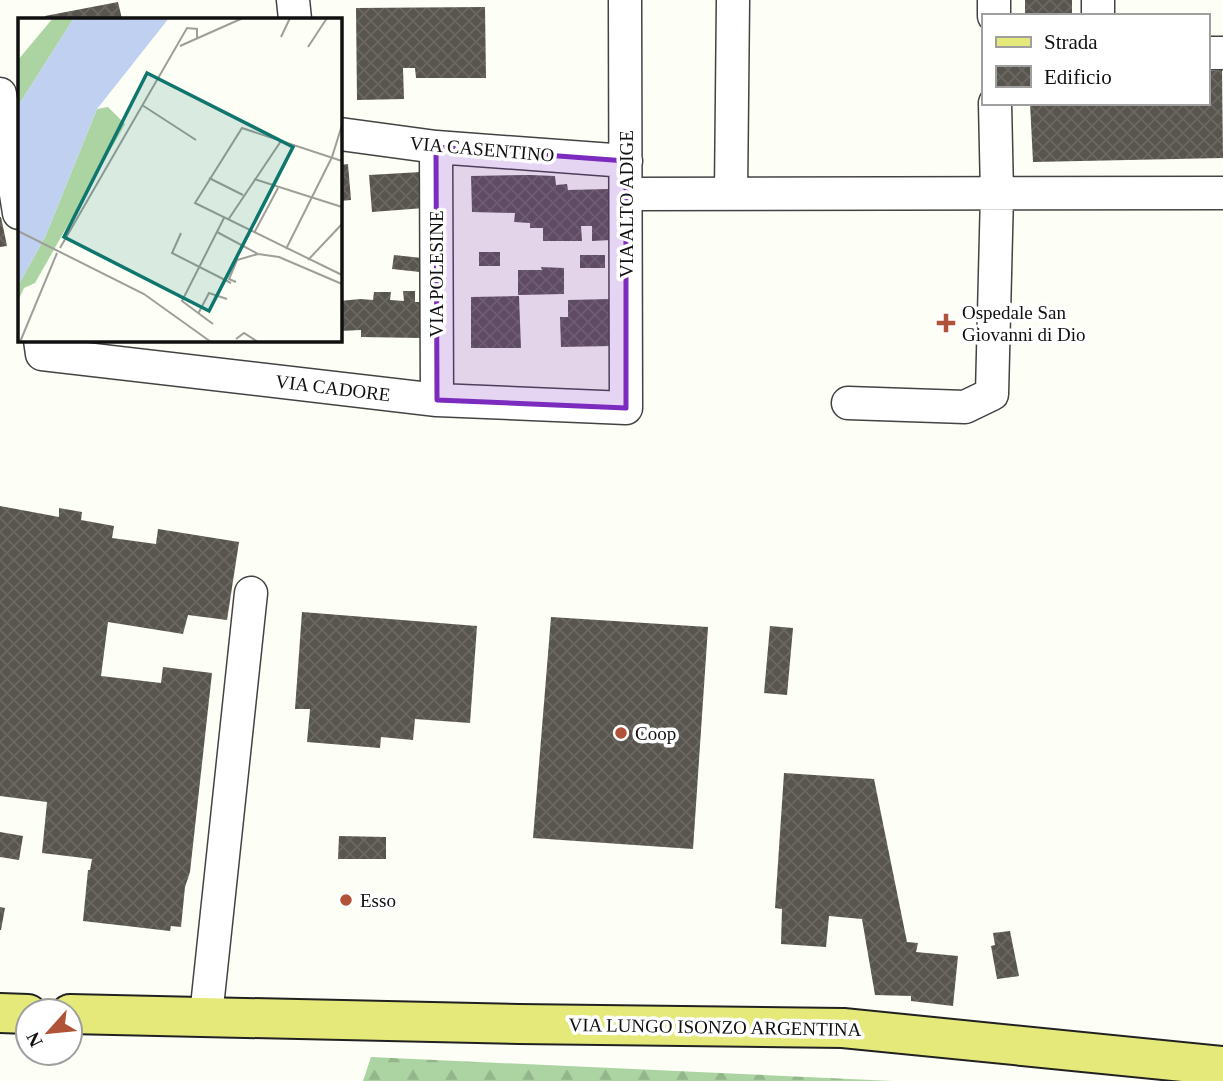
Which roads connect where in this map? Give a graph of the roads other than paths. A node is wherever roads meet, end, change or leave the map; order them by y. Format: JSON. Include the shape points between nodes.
{"nodes":[{"id":1,"x":293,"y":0,"type":"edge"},
{"id":2,"x":625,"y":0,"type":"edge"},
{"id":3,"x":733,"y":0,"type":"edge"},
{"id":4,"x":295,"y":18,"type":"edge"},
{"id":5,"x":0,"y":84,"type":"edge"},
{"id":6,"x":18,"y":86,"type":"edge"},
{"id":7,"x":0,"y":94,"type":"edge"},
{"id":8,"x":995,"y":105,"type":"edge"},
{"id":9,"x":341,"y":134,"type":"edge"},
{"id":10,"x":436,"y":147,"type":"junction"},
{"id":11,"x":626,"y":161,"type":"junction"},
{"id":12,"x":731,"y":193,"type":"junction"},
{"id":13,"x":1223,"y":193,"type":"edge"},
{"id":14,"x":625,"y":194,"type":"junction"},
{"id":15,"x":997,"y":194,"type":"junction"},
{"id":16,"x":18,"y":207,"type":"edge"},
{"id":17,"x":41,"y":347,"type":"edge"},
{"id":18,"x":437,"y":400,"type":"junction"},
{"id":19,"x":848,"y":402,"type":"dead end"},
{"id":20,"x":626,"y":408,"type":"joint"},
{"id":21,"x":251,"y":593,"type":"dead end"},
{"id":22,"x":84,"y":1014,"type":"edge"},
{"id":23,"x":206,"y":1016,"type":"junction"},
{"id":24,"x":1223,"y":1066,"type":"edge"}],
"edges":[{"from":1,"to":4,"type":"street"},
{"from":2,"to":11,"type":"street","name":"VIA ALTO ADIGE"},
{"from":3,"to":12,"type":"street"},
{"from":5,"to":6,"type":"street"},
{"from":7,"to":16,"type":"street"},
{"from":8,"to":15,"type":"street"},
{"from":9,"to":10,"type":"street","name":"VIA CASENTINO"},
{"from":10,"to":11,"type":"street","name":"VIA CASENTINO"},
{"from":10,"to":18,"type":"street","name":"VIA POLESINE"},
{"from":11,"to":14,"type":"street","name":"VIA ALTO ADIGE"},
{"from":12,"to":14,"type":"street"},
{"from":12,"to":15,"type":"street"},
{"from":13,"to":15,"type":"street"},
{"from":14,"to":20,"type":"street","name":"VIA ALTO ADIGE"},
{"from":15,"to":19,"type":"street","via":[[992,394],[965,407]]},
{"from":17,"to":18,"type":"street","name":"VIA CADORE"},
{"from":18,"to":20,"type":"street","name":"VIA CADORE"},
{"from":21,"to":23,"type":"street"},
{"from":22,"to":23,"type":"main road","name":"VIA LUNGO ISONZO ARGENTINA"},
{"from":23,"to":24,"type":"main road","name":"VIA LUNGO ISONZO ARGENTINA","via":[[843,1028]]}]}
